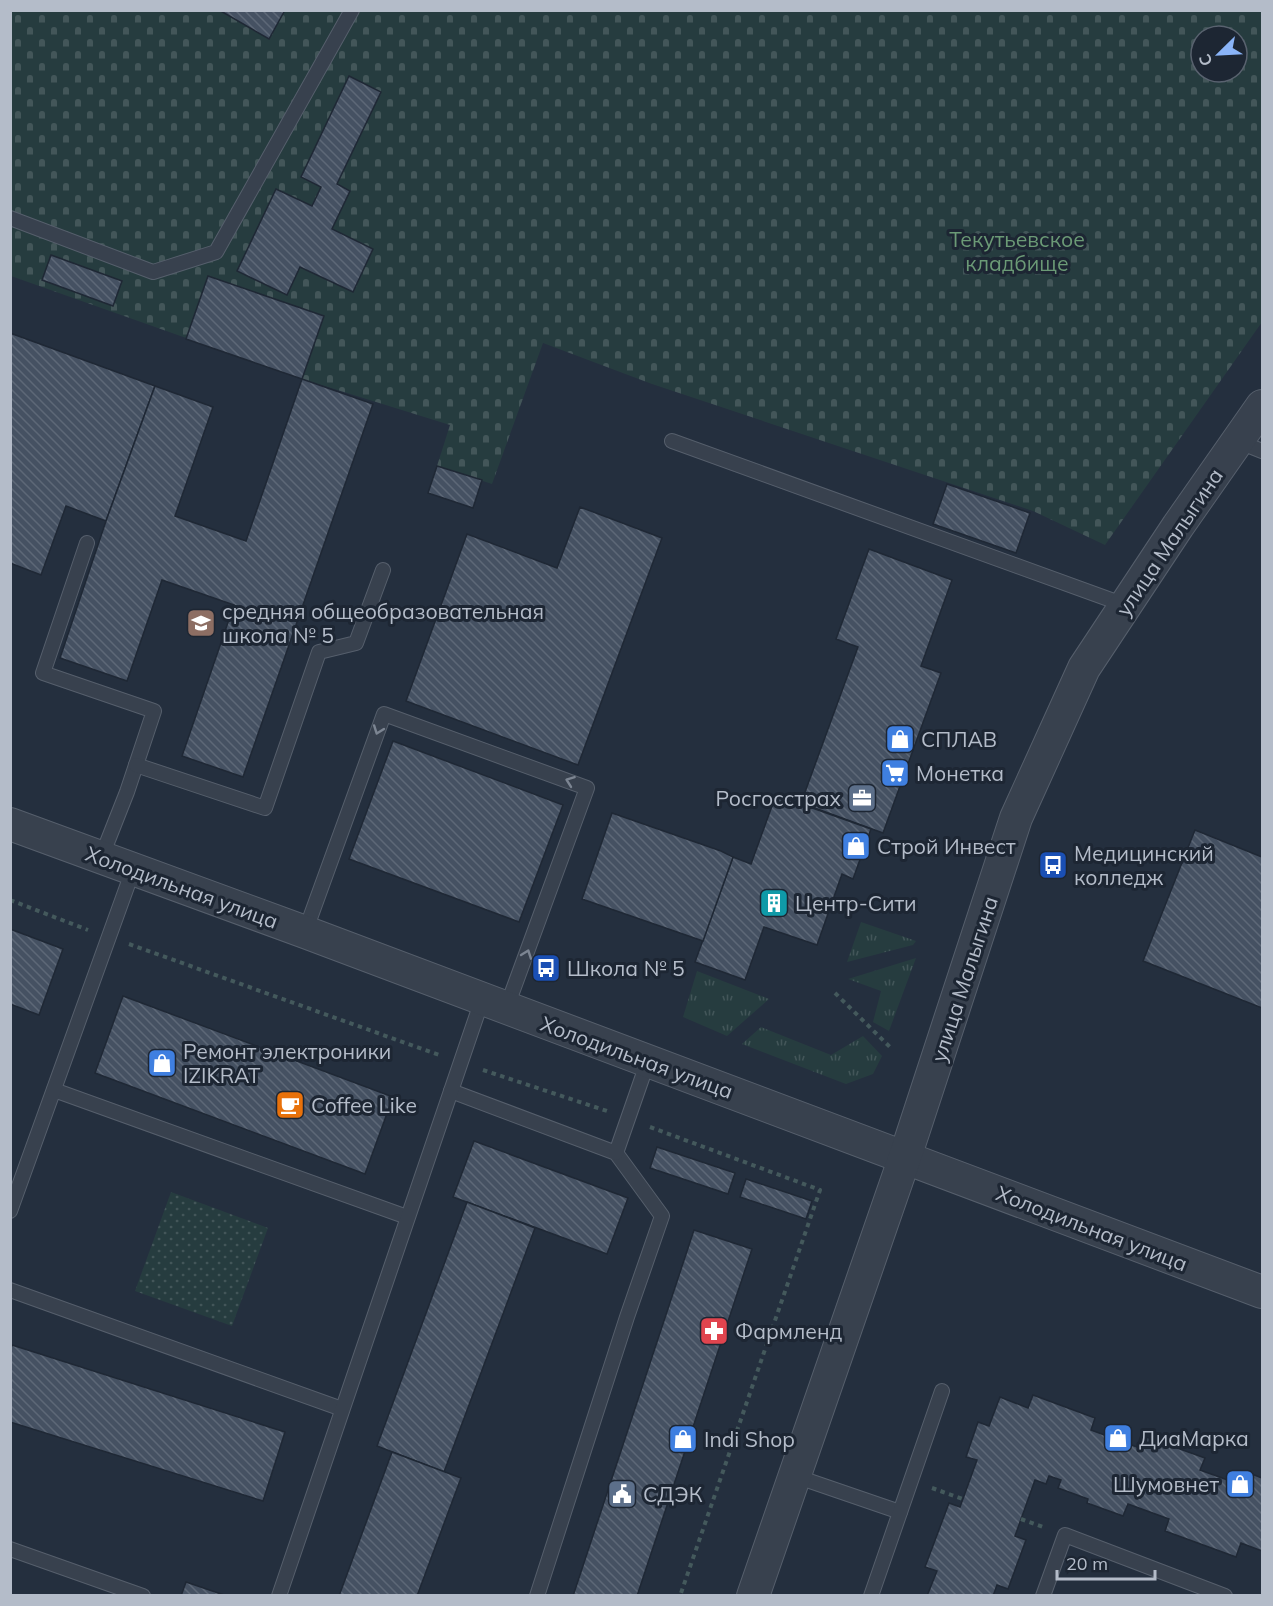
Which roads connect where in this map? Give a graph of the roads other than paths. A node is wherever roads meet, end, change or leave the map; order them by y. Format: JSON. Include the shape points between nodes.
{"nodes":[{"id":1,"x":352,"y":10,"type":"edge"},
{"id":2,"x":10,"y":218,"type":"edge"},
{"id":3,"x":1263,"y":406,"type":"edge"},
{"id":4,"x":672,"y":441,"type":"dead end"},
{"id":5,"x":1250,"y":446,"type":"edge"},
{"id":6,"x":87,"y":543,"type":"dead end"},
{"id":7,"x":383,"y":570,"type":"dead end"},
{"id":8,"x":1125,"y":605,"type":"junction"},
{"id":9,"x":136,"y":765,"type":"junction"},
{"id":10,"x":10,"y":824,"type":"edge"},
{"id":11,"x":101,"y":858,"type":"junction"},
{"id":12,"x":133,"y":870,"type":"junction"},
{"id":13,"x":305,"y":932,"type":"junction"},
{"id":14,"x":494,"y":1004,"type":"junction"},
{"id":15,"x":648,"y":1061,"type":"junction"},
{"id":16,"x":54,"y":1090,"type":"junction"},
{"id":17,"x":451,"y":1091,"type":"junction"},
{"id":18,"x":616,"y":1152,"type":"junction"},
{"id":19,"x":905,"y":1157,"type":"junction"},
{"id":20,"x":10,"y":1211,"type":"edge"},
{"id":21,"x":408,"y":1217,"type":"junction"},
{"id":22,"x":10,"y":1290,"type":"edge"},
{"id":23,"x":1263,"y":1292,"type":"edge"},
{"id":24,"x":942,"y":1391,"type":"dead end"},
{"id":25,"x":342,"y":1409,"type":"junction"},
{"id":26,"x":795,"y":1476,"type":"junction"},
{"id":27,"x":900,"y":1512,"type":"junction"},
{"id":28,"x":10,"y":1549,"type":"edge"},
{"id":29,"x":143,"y":1596,"type":"edge"},
{"id":30,"x":279,"y":1596,"type":"edge"},
{"id":31,"x":537,"y":1596,"type":"edge"},
{"id":32,"x":753,"y":1596,"type":"edge"},
{"id":33,"x":871,"y":1596,"type":"edge"},
{"id":34,"x":1043,"y":1596,"type":"edge"},
{"id":35,"x":1224,"y":1596,"type":"edge"}],
"edges":[{"from":1,"to":2,"type":"lane","via":[[216,252],[153,272]]},
{"from":3,"to":5,"type":"street","name":"улица Малыгина"},
{"from":4,"to":8,"type":"lane"},
{"from":5,"to":8,"type":"street","name":"улица Малыгина","via":[[1178,526]]},
{"from":6,"to":9,"type":"lane","via":[[44,672],[154,711]]},
{"from":7,"to":9,"type":"lane","via":[[356,643],[319,652],[265,808]]},
{"from":8,"to":19,"type":"street","name":"улица Малыгина","via":[[1084,668],[1016,818]]},
{"from":9,"to":11,"type":"lane"},
{"from":10,"to":11,"type":"street","name":"Холодильная улица"},
{"from":11,"to":12,"type":"street","name":"Холодильная улица"},
{"from":12,"to":13,"type":"street","name":"Холодильная улица"},
{"from":12,"to":16,"type":"lane"},
{"from":13,"to":14,"type":"street","name":"Холодильная улица"},
{"from":14,"to":13,"type":"lane","one_way":true,"via":[[587,788],[384,714]]},
{"from":14,"to":15,"type":"street","name":"Холодильная улица"},
{"from":14,"to":17,"type":"lane","via":[[460,1062]]},
{"from":15,"to":18,"type":"lane"},
{"from":15,"to":19,"type":"street","name":"Холодильная улица"},
{"from":16,"to":20,"type":"lane"},
{"from":16,"to":21,"type":"lane"},
{"from":17,"to":18,"type":"lane"},
{"from":17,"to":21,"type":"lane"},
{"from":18,"to":31,"type":"lane","via":[[662,1216]]},
{"from":19,"to":23,"type":"street","name":"Холодильная улица"},
{"from":19,"to":26,"type":"street","name":"улица Малыгина"},
{"from":21,"to":25,"type":"lane"},
{"from":22,"to":25,"type":"lane"},
{"from":24,"to":27,"type":"lane"},
{"from":25,"to":30,"type":"lane"},
{"from":26,"to":27,"type":"lane"},
{"from":26,"to":32,"type":"street","name":"улица Малыгина"},
{"from":27,"to":33,"type":"lane"},
{"from":28,"to":29,"type":"lane"},
{"from":34,"to":35,"type":"lane","via":[[1065,1535]]}]}
